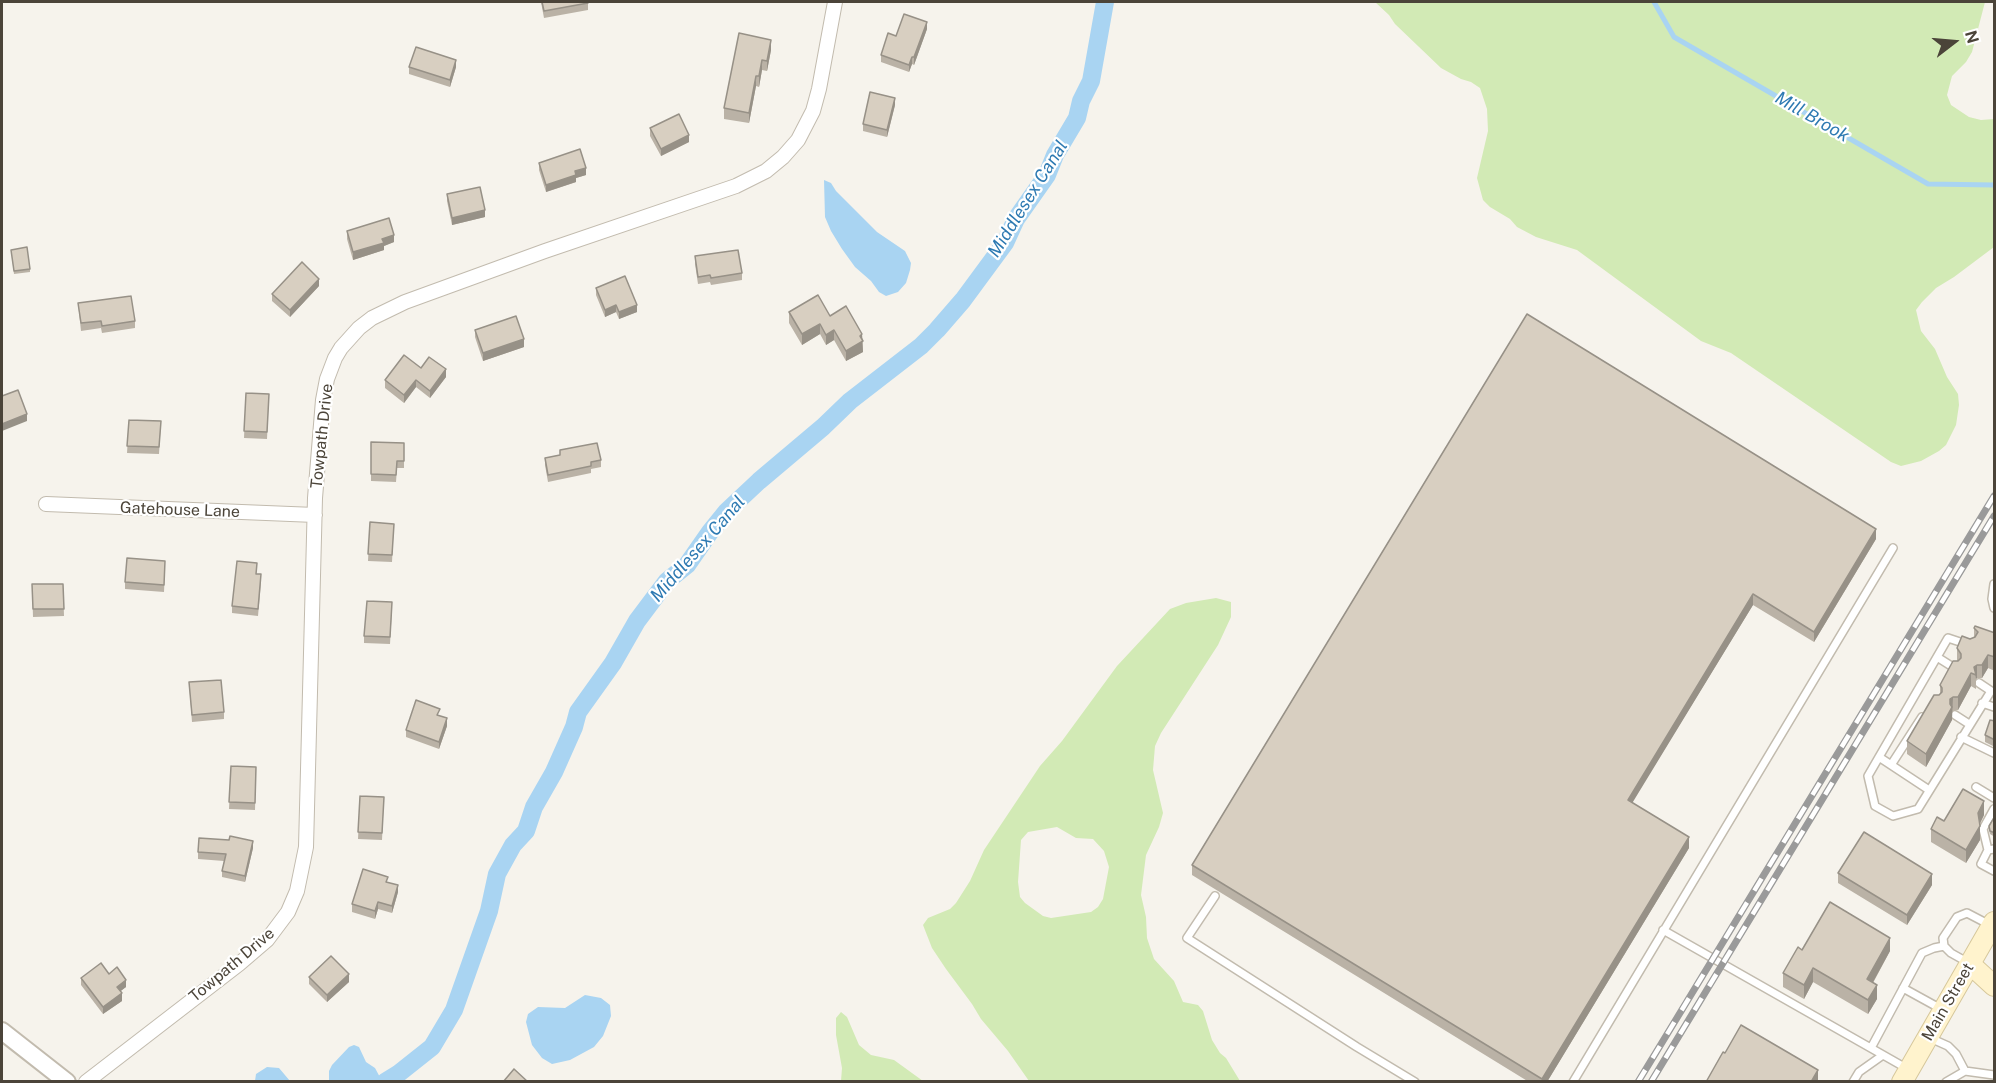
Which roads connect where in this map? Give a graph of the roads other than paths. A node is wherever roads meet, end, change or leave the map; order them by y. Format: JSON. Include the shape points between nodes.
{"nodes":[{"id":1,"x":835,"y":2,"type":"edge"},
{"id":2,"x":46,"y":504,"type":"dead end"},
{"id":3,"x":315,"y":515,"type":"junction"},
{"id":4,"x":1893,"y":548,"type":"dead end"},
{"id":5,"x":1995,"y":584,"type":"edge"},
{"id":6,"x":1995,"y":608,"type":"edge"},
{"id":7,"x":1972,"y":646,"type":"edge"},
{"id":8,"x":1937,"y":657,"type":"junction"},
{"id":9,"x":1956,"y":669,"type":"edge"},
{"id":10,"x":1979,"y":683,"type":"edge"},
{"id":11,"x":1982,"y":703,"type":"junction"},
{"id":12,"x":1995,"y":707,"type":"edge"},
{"id":13,"x":1926,"y":709,"type":"edge"},
{"id":14,"x":1955,"y":715,"type":"edge"},
{"id":15,"x":1969,"y":724,"type":"junction"},
{"id":16,"x":1961,"y":737,"type":"junction"},
{"id":17,"x":1995,"y":753,"type":"edge"},
{"id":18,"x":1879,"y":757,"type":"junction"},
{"id":19,"x":1891,"y":765,"type":"junction"},
{"id":20,"x":1976,"y":787,"type":"dead end"},
{"id":21,"x":1929,"y":790,"type":"junction"},
{"id":22,"x":1995,"y":798,"type":"edge"},
{"id":23,"x":1995,"y":809,"type":"edge"},
{"id":24,"x":1991,"y":849,"type":"edge"},
{"id":25,"x":1995,"y":871,"type":"edge"},
{"id":26,"x":1215,"y":896,"type":"dead end"},
{"id":27,"x":1993,"y":924,"type":"edge"},
{"id":28,"x":1663,"y":930,"type":"junction"},
{"id":29,"x":1944,"y":946,"type":"junction"},
{"id":30,"x":1970,"y":964,"type":"junction"},
{"id":31,"x":1995,"y":986,"type":"edge"},
{"id":32,"x":1903,"y":988,"type":"junction"},
{"id":33,"x":1944,"y":1010,"type":"junction"},
{"id":34,"x":2,"y":1031,"type":"edge"},
{"id":35,"x":1928,"y":1036,"type":"junction"},
{"id":36,"x":1871,"y":1048,"type":"junction"},
{"id":37,"x":1883,"y":1055,"type":"junction"},
{"id":38,"x":1965,"y":1071,"type":"junction"},
{"id":39,"x":1995,"y":1075,"type":"edge"},
{"id":40,"x":1905,"y":1076,"type":"edge"},
{"id":41,"x":67,"y":1082,"type":"edge"},
{"id":42,"x":86,"y":1082,"type":"edge"},
{"id":43,"x":1414,"y":1082,"type":"edge"},
{"id":44,"x":1573,"y":1082,"type":"edge"},
{"id":45,"x":1853,"y":1082,"type":"edge"},
{"id":46,"x":1946,"y":1082,"type":"edge"}],
"edges":[{"from":1,"to":3,"type":"street","name":"Towpath Drive","via":[[813,111],[798,140],[766,171],[736,186],[405,302],[359,328],[341,348],[327,379]]},
{"from":2,"to":3,"type":"street","name":"Gatehouse Lane"},
{"from":3,"to":42,"type":"street","name":"Towpath Drive","via":[[306,847],[293,903],[267,940]]},
{"from":4,"to":28,"type":"lane"},
{"from":5,"to":6,"type":"lane"},
{"from":7,"to":8,"type":"lane","via":[[1948,638]]},
{"from":8,"to":9,"type":"lane"},
{"from":8,"to":18,"type":"lane"},
{"from":10,"to":11,"type":"lane","via":[[1991,691]]},
{"from":11,"to":12,"type":"lane"},
{"from":11,"to":15,"type":"lane"},
{"from":13,"to":19,"type":"lane"},
{"from":14,"to":15,"type":"lane"},
{"from":15,"to":16,"type":"lane"},
{"from":16,"to":17,"type":"lane"},
{"from":16,"to":21,"type":"lane"},
{"from":18,"to":19,"type":"lane"},
{"from":18,"to":21,"type":"lane","via":[[1868,776],[1875,806],[1893,816],[1918,809]]},
{"from":19,"to":21,"type":"lane"},
{"from":20,"to":22,"type":"lane"},
{"from":23,"to":24,"type":"lane","via":[[1983,829]]},
{"from":24,"to":25,"type":"lane","via":[[1981,864]]},
{"from":26,"to":43,"type":"lane","via":[[1187,938]]},
{"from":27,"to":29,"type":"lane","via":[[1968,913],[1957,917],[1943,938]]},
{"from":27,"to":30,"type":"main road","name":"Main Street"},
{"from":28,"to":36,"type":"lane"},
{"from":28,"to":44,"type":"lane"},
{"from":29,"to":30,"type":"lane"},
{"from":29,"to":32,"type":"lane","via":[[1922,953]]},
{"from":30,"to":31,"type":"main road"},
{"from":30,"to":33,"type":"main road","name":"Main Street"},
{"from":32,"to":33,"type":"lane"},
{"from":32,"to":36,"type":"lane"},
{"from":33,"to":35,"type":"main road","name":"Main Street"},
{"from":34,"to":41,"type":"street"},
{"from":35,"to":38,"type":"lane","via":[[1948,1046]]},
{"from":35,"to":40,"type":"main road","name":"Main Street"},
{"from":36,"to":37,"type":"lane"},
{"from":37,"to":40,"type":"lane"},
{"from":37,"to":45,"type":"lane","via":[[1859,1072]]},
{"from":38,"to":39,"type":"lane"},
{"from":38,"to":46,"type":"lane"}]}
